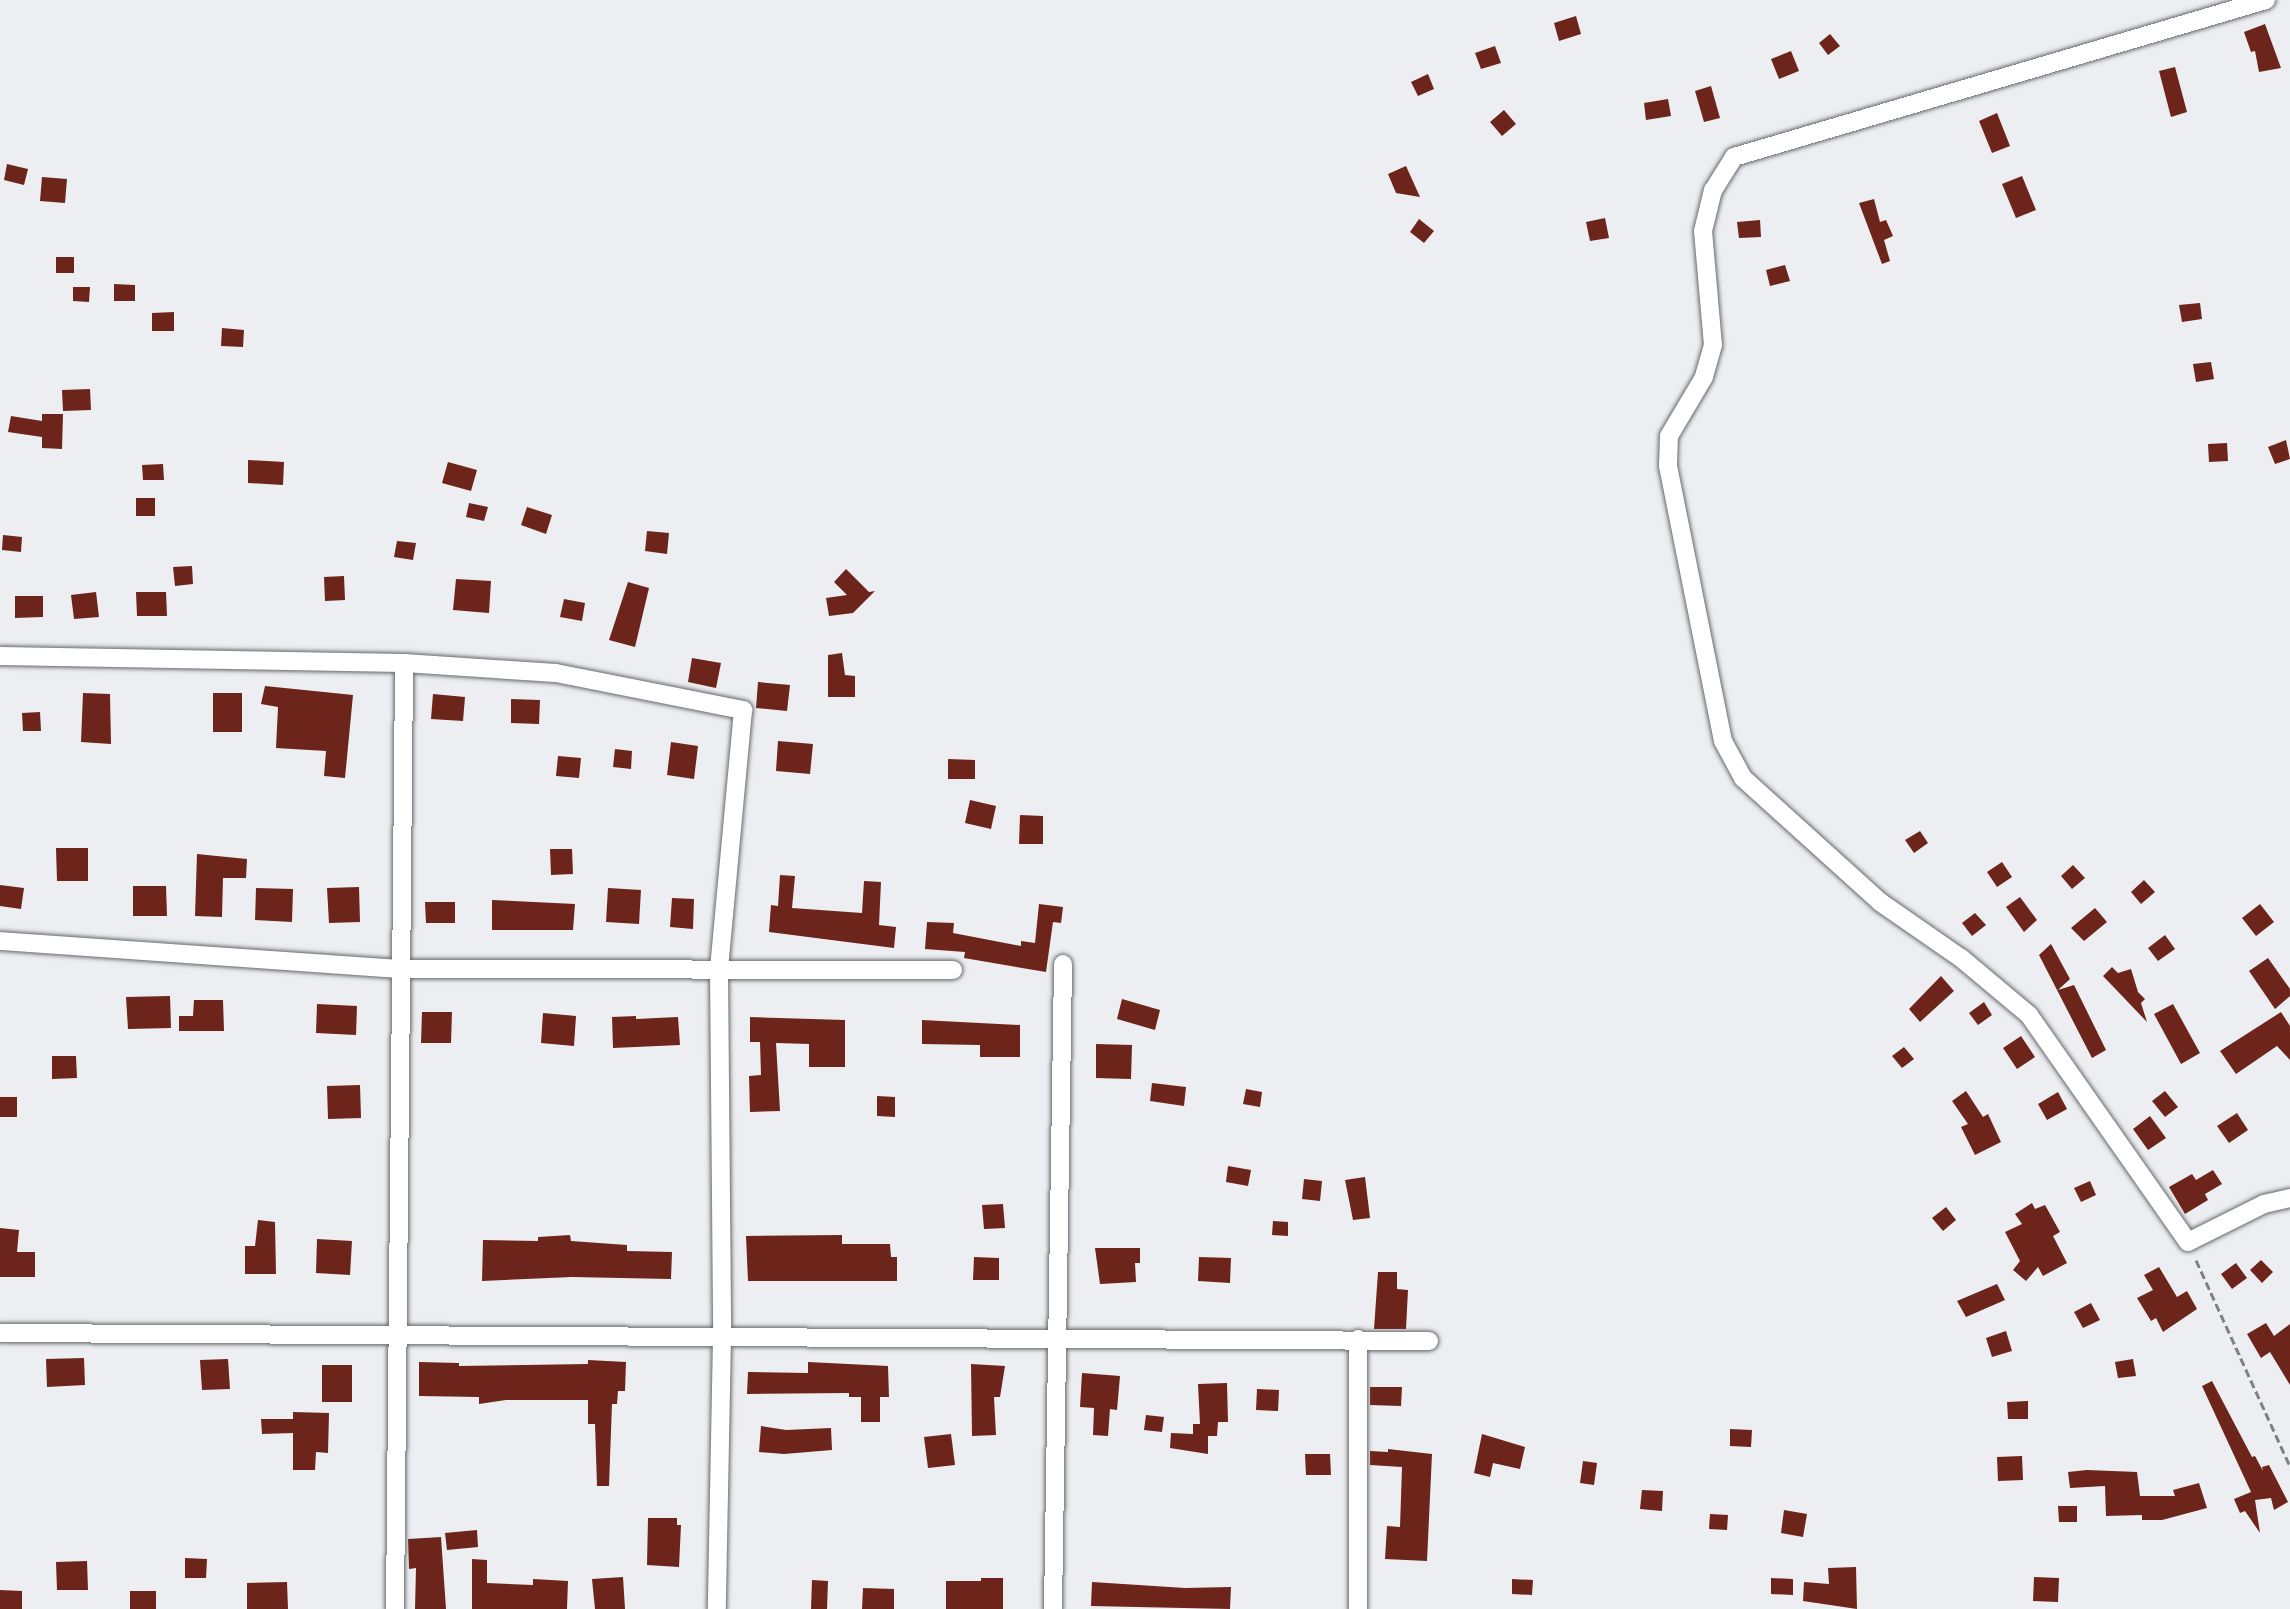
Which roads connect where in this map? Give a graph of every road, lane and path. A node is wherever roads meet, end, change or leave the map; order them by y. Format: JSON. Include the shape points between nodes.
{"nodes":[{"id":1,"x":2266,"y":0,"type":"edge"},
{"id":2,"x":0,"y":656,"type":"edge"},
{"id":3,"x":404,"y":663,"type":"junction"},
{"id":4,"x":0,"y":941,"type":"edge"},
{"id":5,"x":1063,"y":964,"type":"dead end"},
{"id":6,"x":401,"y":969,"type":"junction"},
{"id":7,"x":719,"y":970,"type":"junction"},
{"id":8,"x":953,"y":970,"type":"dead end"},
{"id":9,"x":2290,"y":1198,"type":"edge"},
{"id":10,"x":2188,"y":1242,"type":"junction"},
{"id":11,"x":0,"y":1333,"type":"edge"},
{"id":12,"x":396,"y":1335,"type":"junction"},
{"id":13,"x":722,"y":1337,"type":"junction"},
{"id":14,"x":1056,"y":1339,"type":"junction"},
{"id":15,"x":1358,"y":1339,"type":"junction"},
{"id":16,"x":1429,"y":1341,"type":"dead end"},
{"id":17,"x":2290,"y":1466,"type":"edge"},
{"id":18,"x":395,"y":1609,"type":"edge"},
{"id":19,"x":717,"y":1609,"type":"edge"},
{"id":20,"x":1053,"y":1609,"type":"edge"},
{"id":21,"x":1358,"y":1609,"type":"edge"}],
"edges":[{"from":1,"to":10,"type":"street","via":[[1734,157],[1713,190],[1703,231],[1713,345],[1704,377],[1669,436],[1668,466],[1705,664],[1723,741],[1743,778],[1880,902],[1961,958],[2029,1015]]},
{"from":2,"to":3,"type":"street"},
{"from":3,"to":6,"type":"street"},
{"from":3,"to":7,"type":"street","via":[[556,673],[743,710]]},
{"from":4,"to":6,"type":"street"},
{"from":5,"to":14,"type":"street"},
{"from":6,"to":7,"type":"street"},
{"from":6,"to":12,"type":"street"},
{"from":7,"to":8,"type":"street"},
{"from":7,"to":13,"type":"street"},
{"from":9,"to":10,"type":"street","via":[[2264,1204]]},
{"from":10,"to":17,"type":"path"},
{"from":11,"to":12,"type":"street"},
{"from":12,"to":13,"type":"street"},
{"from":12,"to":18,"type":"street"},
{"from":13,"to":14,"type":"street"},
{"from":13,"to":19,"type":"street"},
{"from":14,"to":15,"type":"street"},
{"from":14,"to":20,"type":"street"},
{"from":15,"to":16,"type":"street"},
{"from":15,"to":21,"type":"street"}]}
